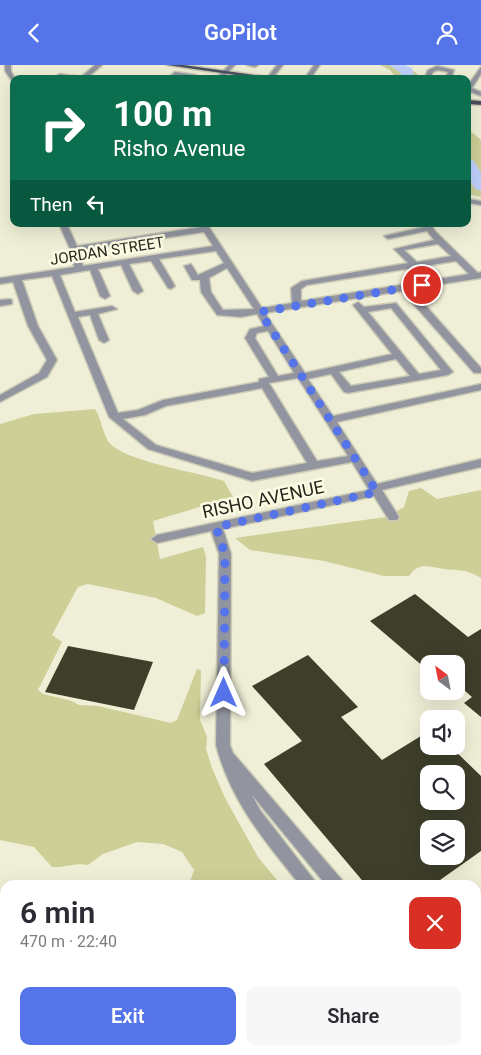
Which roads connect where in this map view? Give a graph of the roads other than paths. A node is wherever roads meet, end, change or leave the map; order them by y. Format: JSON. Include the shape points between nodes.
{"nodes":[{"id":1,"x":99,"y":65,"type":"edge"},
{"id":2,"x":170,"y":65,"type":"edge"},
{"id":3,"x":232,"y":65,"type":"edge"},
{"id":4,"x":250,"y":65,"type":"edge"},
{"id":5,"x":255,"y":65,"type":"edge"},
{"id":6,"x":280,"y":65,"type":"edge"},
{"id":7,"x":481,"y":69,"type":"edge"},
{"id":8,"x":225,"y":72,"type":"junction"},
{"id":9,"x":88,"y":75,"type":"edge"},
{"id":10,"x":174,"y":75,"type":"edge"},
{"id":11,"x":192,"y":75,"type":"edge"},
{"id":12,"x":222,"y":75,"type":"edge"},
{"id":13,"x":251,"y":75,"type":"edge"},
{"id":14,"x":271,"y":75,"type":"edge"},
{"id":15,"x":428,"y":75,"type":"edge"},
{"id":16,"x":450,"y":75,"type":"edge"},
{"id":17,"x":471,"y":84,"type":"edge"},
{"id":18,"x":481,"y":94,"type":"edge"},
{"id":19,"x":478,"y":103,"type":"edge"},
{"id":20,"x":64,"y":227,"type":"edge"},
{"id":21,"x":199,"y":227,"type":"edge"},
{"id":22,"x":205,"y":227,"type":"edge"},
{"id":23,"x":424,"y":227,"type":"edge"},
{"id":24,"x":429,"y":227,"type":"edge"},
{"id":25,"x":388,"y":235,"type":"dead end"},
{"id":26,"x":154,"y":237,"type":"junction"},
{"id":27,"x":125,"y":241,"type":"junction"},
{"id":28,"x":440,"y":241,"type":"junction"},
{"id":29,"x":96,"y":245,"type":"junction"},
{"id":30,"x":159,"y":246,"type":"dead end"},
{"id":31,"x":218,"y":248,"type":"junction"},
{"id":32,"x":74,"y":249,"type":"junction"},
{"id":33,"x":129,"y":250,"type":"dead end"},
{"id":34,"x":98,"y":256,"type":"dead end"},
{"id":35,"x":154,"y":258,"type":"junction"},
{"id":36,"x":457,"y":258,"type":"junction"},
{"id":37,"x":124,"y":263,"type":"junction"},
{"id":38,"x":228,"y":264,"type":"junction"},
{"id":39,"x":414,"y":265,"type":"junction"},
{"id":40,"x":188,"y":266,"type":"dead end"},
{"id":41,"x":93,"y":267,"type":"junction"},
{"id":42,"x":80,"y":269,"type":"junction"},
{"id":43,"x":55,"y":273,"type":"junction"},
{"id":44,"x":478,"y":275,"type":"edge"},
{"id":45,"x":204,"y":277,"type":"junction"},
{"id":46,"x":17,"y":279,"type":"junction"},
{"id":47,"x":0,"y":281,"type":"edge"},
{"id":48,"x":171,"y":286,"type":"dead end"},
{"id":49,"x":404,"y":287,"type":"junction"},
{"id":50,"x":138,"y":291,"type":"dead end"},
{"id":51,"x":105,"y":296,"type":"dead end"},
{"id":52,"x":352,"y":297,"type":"junction"},
{"id":53,"x":298,"y":306,"type":"junction"},
{"id":54,"x":112,"y":309,"type":"dead end"},
{"id":55,"x":362,"y":310,"type":"junction"},
{"id":56,"x":93,"y":312,"type":"junction"},
{"id":57,"x":260,"y":312,"type":"junction"},
{"id":58,"x":72,"y":315,"type":"junction"},
{"id":59,"x":270,"y":328,"type":"junction"},
{"id":60,"x":104,"y":340,"type":"dead end"},
{"id":61,"x":400,"y":355,"type":"junction"},
{"id":62,"x":333,"y":370,"type":"junction"},
{"id":63,"x":478,"y":371,"type":"dead end"},
{"id":64,"x":301,"y":376,"type":"junction"},
{"id":65,"x":417,"y":378,"type":"junction"},
{"id":66,"x":270,"y":382,"type":"junction"},
{"id":67,"x":481,"y":387,"type":"edge"},
{"id":68,"x":0,"y":399,"type":"edge"},
{"id":69,"x":114,"y":417,"type":"junction"},
{"id":70,"x":329,"y":420,"type":"junction"},
{"id":71,"x":355,"y":459,"type":"junction"},
{"id":72,"x":481,"y":463,"type":"edge"},
{"id":73,"x":314,"y":466,"type":"junction"},
{"id":74,"x":376,"y":490,"type":"junction"},
{"id":75,"x":393,"y":517,"type":"dead end"},
{"id":76,"x":216,"y":527,"type":"junction"},
{"id":77,"x":157,"y":539,"type":"dead end"},
{"id":78,"x":226,"y":755,"type":"junction"},
{"id":79,"x":306,"y":880,"type":"edge"},
{"id":80,"x":332,"y":880,"type":"edge"}],
"edges":[{"from":1,"to":9,"type":"street"},
{"from":2,"to":8,"type":"main road"},
{"from":3,"to":8,"type":"street"},
{"from":4,"to":5,"type":"street"},
{"from":6,"to":14,"type":"street"},
{"from":7,"to":17,"type":"street"},
{"from":8,"to":12,"type":"street"},
{"from":8,"to":13,"type":"main road"},
{"from":10,"to":11,"type":"street"},
{"from":15,"to":16,"type":"street","via":[[437,69],[452,71]]},
{"from":18,"to":19,"type":"street"},
{"from":20,"to":32,"type":"street"},
{"from":21,"to":26,"type":"street"},
{"from":22,"to":31,"type":"street"},
{"from":23,"to":25,"type":"street"},
{"from":24,"to":28,"type":"street"},
{"from":26,"to":27,"type":"street"},
{"from":26,"to":30,"type":"street"},
{"from":27,"to":29,"type":"street"},
{"from":27,"to":33,"type":"street"},
{"from":28,"to":36,"type":"street"},
{"from":28,"to":39,"type":"street","via":[[398,249]]},
{"from":29,"to":32,"type":"street"},
{"from":29,"to":34,"type":"street"},
{"from":31,"to":35,"type":"street","name":"JORDAN STREET"},
{"from":31,"to":38,"type":"street"},
{"from":32,"to":42,"type":"street"},
{"from":35,"to":37,"type":"street","name":"JORDAN STREET"},
{"from":35,"to":48,"type":"street"},
{"from":36,"to":39,"type":"street"},
{"from":36,"to":44,"type":"street"},
{"from":37,"to":41,"type":"street","name":"JORDAN STREET"},
{"from":37,"to":50,"type":"street"},
{"from":38,"to":45,"type":"street"},
{"from":38,"to":57,"type":"street"},
{"from":39,"to":53,"type":"street","via":[[305,283],[296,288]]},
{"from":40,"to":45,"type":"street","via":[[195,278]]},
{"from":41,"to":42,"type":"street","name":"JORDAN STREET"},
{"from":41,"to":51,"type":"street"},
{"from":42,"to":43,"type":"street","name":"JORDAN STREET"},
{"from":43,"to":46,"type":"street","name":"JORDAN STREET"},
{"from":43,"to":58,"type":"street"},
{"from":44,"to":49,"type":"street"},
{"from":45,"to":57,"type":"street","via":[[206,291],[220,313],[241,315]]},
{"from":46,"to":47,"type":"street","name":"JORDAN STREET"},
{"from":46,"to":68,"type":"street","via":[[33,326],[52,360],[43,375]]},
{"from":49,"to":52,"type":"street"},
{"from":49,"to":63,"type":"street"},
{"from":52,"to":53,"type":"street"},
{"from":52,"to":55,"type":"street"},
{"from":53,"to":57,"type":"street"},
{"from":54,"to":56,"type":"street"},
{"from":55,"to":61,"type":"street"},
{"from":55,"to":65,"type":"street","via":[[393,305],[448,372]]},
{"from":56,"to":58,"type":"street"},
{"from":56,"to":60,"type":"street"},
{"from":57,"to":59,"type":"street"},
{"from":58,"to":69,"type":"street"},
{"from":59,"to":64,"type":"street"},
{"from":59,"to":66,"type":"street","via":[[253,331],[250,338]]},
{"from":61,"to":62,"type":"street"},
{"from":61,"to":65,"type":"street"},
{"from":62,"to":64,"type":"street"},
{"from":62,"to":65,"type":"street","via":[[348,390]]},
{"from":64,"to":66,"type":"street"},
{"from":64,"to":70,"type":"street"},
{"from":66,"to":69,"type":"street","via":[[162,403],[142,413]]},
{"from":66,"to":73,"type":"street"},
{"from":67,"to":70,"type":"street"},
{"from":69,"to":73,"type":"street","via":[[152,447],[252,477]]},
{"from":70,"to":71,"type":"street"},
{"from":71,"to":73,"type":"street"},
{"from":71,"to":74,"type":"street"},
{"from":72,"to":74,"type":"street","name":"RISHO AVENUE"},
{"from":74,"to":75,"type":"street"},
{"from":74,"to":76,"type":"street","name":"RISHO AVENUE"},
{"from":76,"to":77,"type":"street","name":"RISHO AVENUE"},
{"from":76,"to":78,"type":"street","via":[[225,554],[223,745]]},
{"from":78,"to":79,"type":"street","via":[[254,815]]},
{"from":78,"to":80,"type":"street"}]}
